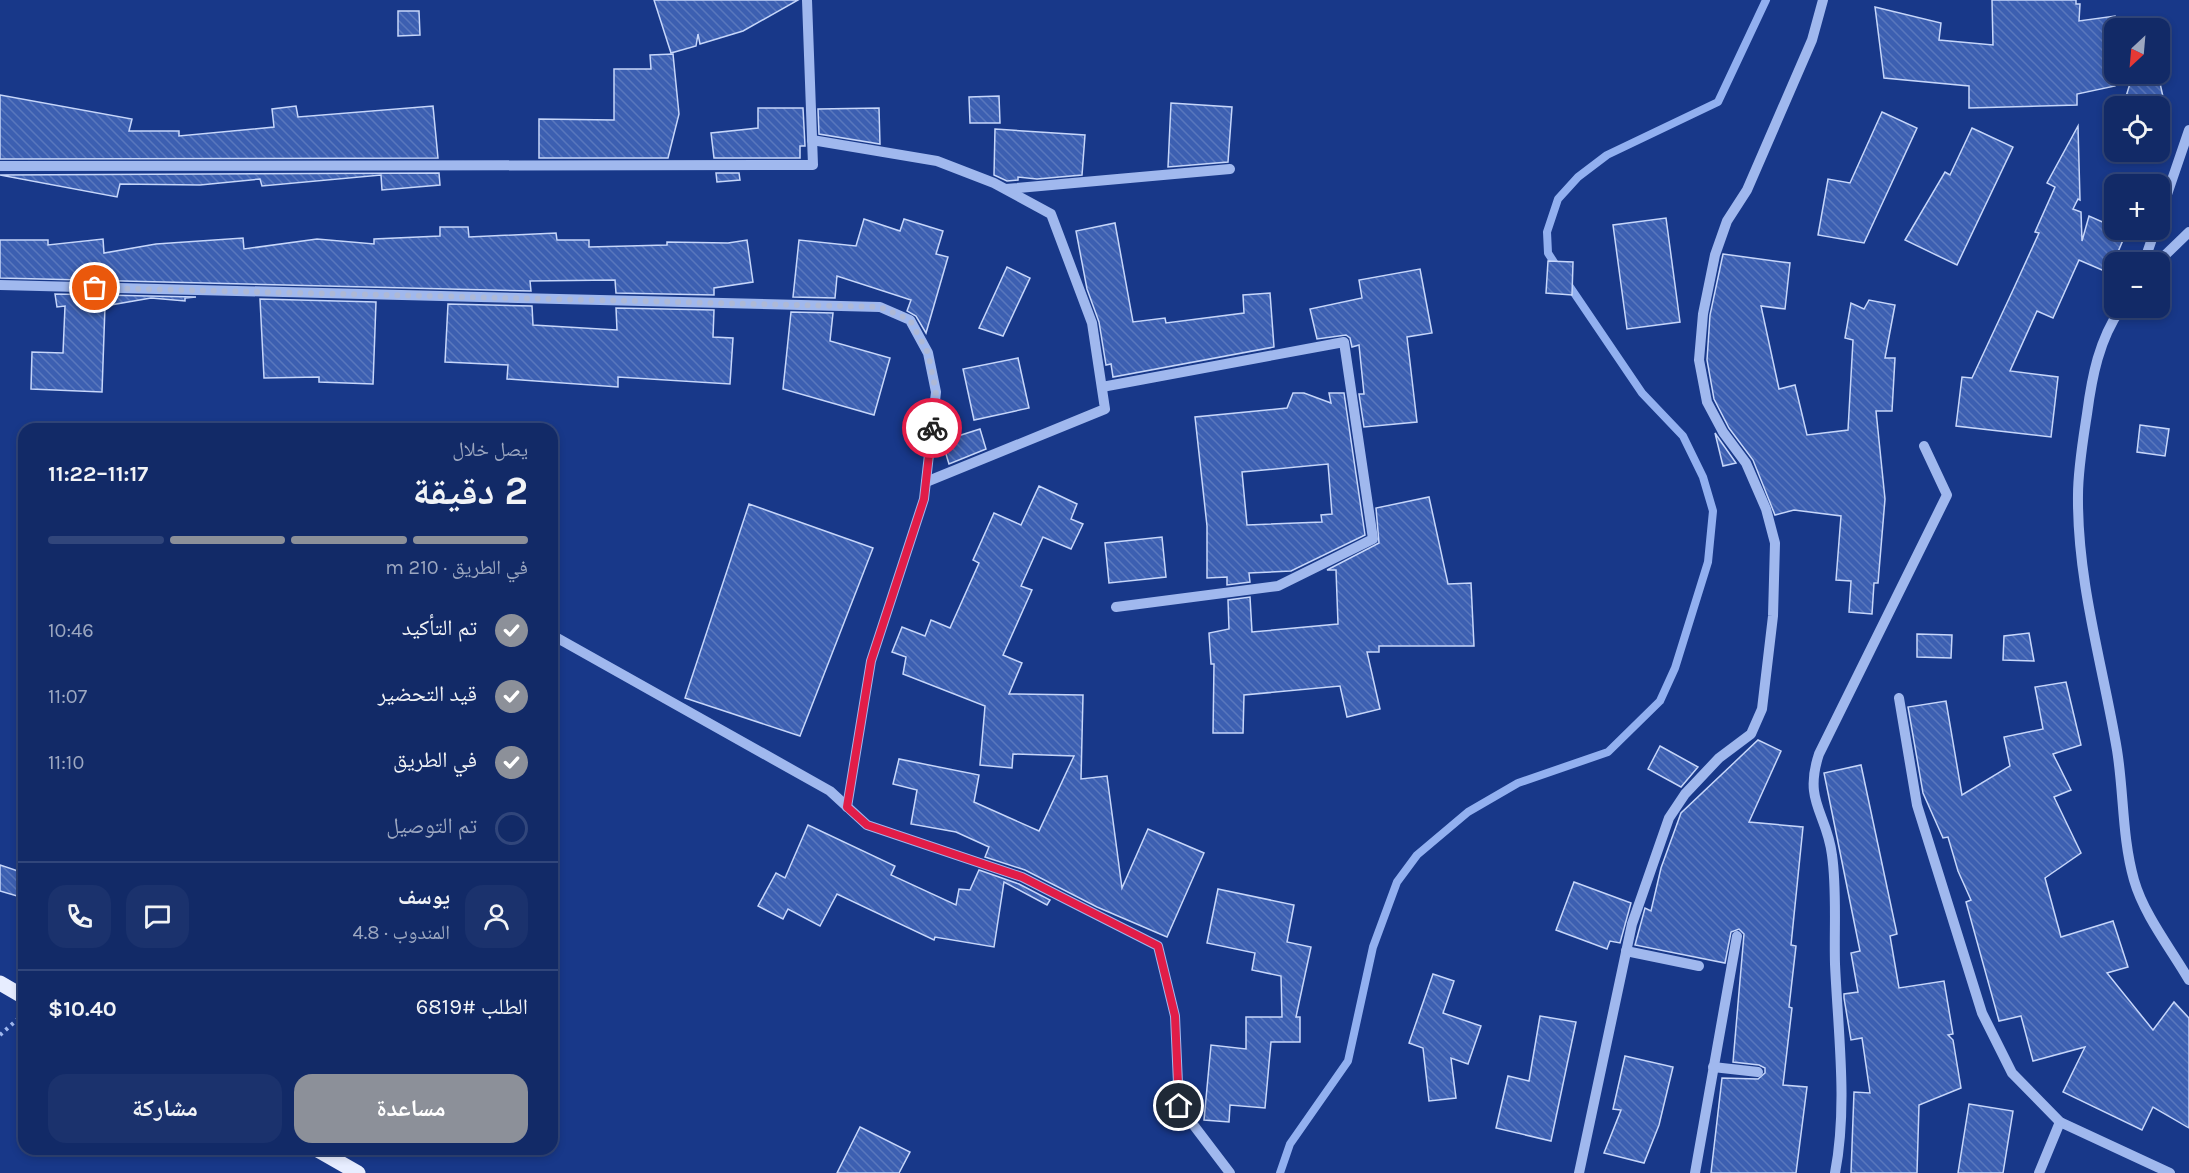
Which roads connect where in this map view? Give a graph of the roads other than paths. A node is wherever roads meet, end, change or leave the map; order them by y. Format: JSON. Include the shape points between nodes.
{"nodes":[{"id":1,"x":807,"y":0,"type":"edge"},
{"id":2,"x":1823,"y":0,"type":"edge"},
{"id":3,"x":2189,"y":130,"type":"edge"},
{"id":4,"x":812,"y":140,"type":"junction"},
{"id":5,"x":0,"y":166,"type":"edge"},
{"id":6,"x":1230,"y":169,"type":"dead end"},
{"id":7,"x":2170,"y":186,"type":"edge"},
{"id":8,"x":1006,"y":189,"type":"junction"},
{"id":9,"x":2189,"y":232,"type":"edge"},
{"id":10,"x":2168,"y":252,"type":"edge"},
{"id":11,"x":0,"y":285,"type":"edge"},
{"id":12,"x":2114,"y":318,"type":"edge"},
{"id":13,"x":1102,"y":387,"type":"junction"},
{"id":14,"x":1924,"y":447,"type":"dead end"},
{"id":15,"x":926,"y":482,"type":"junction"},
{"id":16,"x":1116,"y":607,"type":"dead end"},
{"id":17,"x":558,"y":638,"type":"edge"},
{"id":18,"x":1899,"y":698,"type":"dead end"},
{"id":19,"x":847,"y":807,"type":"junction"},
{"id":20,"x":1737,"y":936,"type":"dead end"},
{"id":21,"x":1626,"y":951,"type":"junction"},
{"id":22,"x":1699,"y":966,"type":"dead end"},
{"id":23,"x":2189,"y":980,"type":"edge"},
{"id":24,"x":0,"y":983,"type":"edge"},
{"id":25,"x":18,"y":994,"type":"edge"},
{"id":26,"x":1713,"y":1067,"type":"junction"},
{"id":27,"x":1758,"y":1072,"type":"dead end"},
{"id":28,"x":2061,"y":1122,"type":"junction"},
{"id":29,"x":326,"y":1155,"type":"edge"},
{"id":30,"x":358,"y":1173,"type":"edge"},
{"id":31,"x":1230,"y":1173,"type":"edge"},
{"id":32,"x":1579,"y":1173,"type":"edge"},
{"id":33,"x":1695,"y":1173,"type":"edge"},
{"id":34,"x":1835,"y":1173,"type":"edge"},
{"id":35,"x":2039,"y":1173,"type":"edge"},
{"id":36,"x":2170,"y":1173,"type":"edge"}],
"edges":[{"from":1,"to":4,"type":"street"},
{"from":2,"to":21,"type":"street","via":[[1812,40],[1748,190],[1727,221],[1714,255],[1699,360],[1707,402],[1746,463],[1766,509],[1775,543],[1773,616],[1762,709],[1751,734],[1719,758],[1685,794],[1669,818]]},
{"from":3,"to":7,"type":"street"},
{"from":4,"to":5,"type":"street","via":[[813,165]]},
{"from":4,"to":8,"type":"street","via":[[937,161]]},
{"from":6,"to":8,"type":"street"},
{"from":8,"to":13,"type":"street","via":[[1051,214],[1092,323]]},
{"from":9,"to":10,"type":"street"},
{"from":11,"to":15,"type":"street","via":[[880,307],[910,320],[928,353],[936,392]]},
{"from":12,"to":23,"type":"street","via":[[2093,370],[2090,392],[2078,495],[2084,571],[2094,645],[2118,754],[2127,850],[2135,883]]},
{"from":13,"to":15,"type":"street","via":[[1105,409]]},
{"from":13,"to":16,"type":"street","via":[[1344,342],[1373,539],[1278,586]]},
{"from":14,"to":34,"type":"street","via":[[1947,495],[1813,771],[1813,795],[1832,853],[1840,1078]]},
{"from":15,"to":19,"type":"street","via":[[924,499],[871,661]]},
{"from":17,"to":19,"type":"street","via":[[830,791]]},
{"from":18,"to":28,"type":"street","via":[[1917,805],[1982,1013],[2012,1073]]},
{"from":19,"to":31,"type":"street","via":[[867,825],[1022,877],[1158,946],[1175,1016],[1179,1106]]},
{"from":20,"to":26,"type":"street"},
{"from":21,"to":22,"type":"street"},
{"from":21,"to":32,"type":"street"},
{"from":24,"to":25,"type":"main road"},
{"from":26,"to":27,"type":"street"},
{"from":26,"to":33,"type":"street"},
{"from":28,"to":35,"type":"street"},
{"from":28,"to":36,"type":"street"},
{"from":29,"to":30,"type":"main road"}]}
